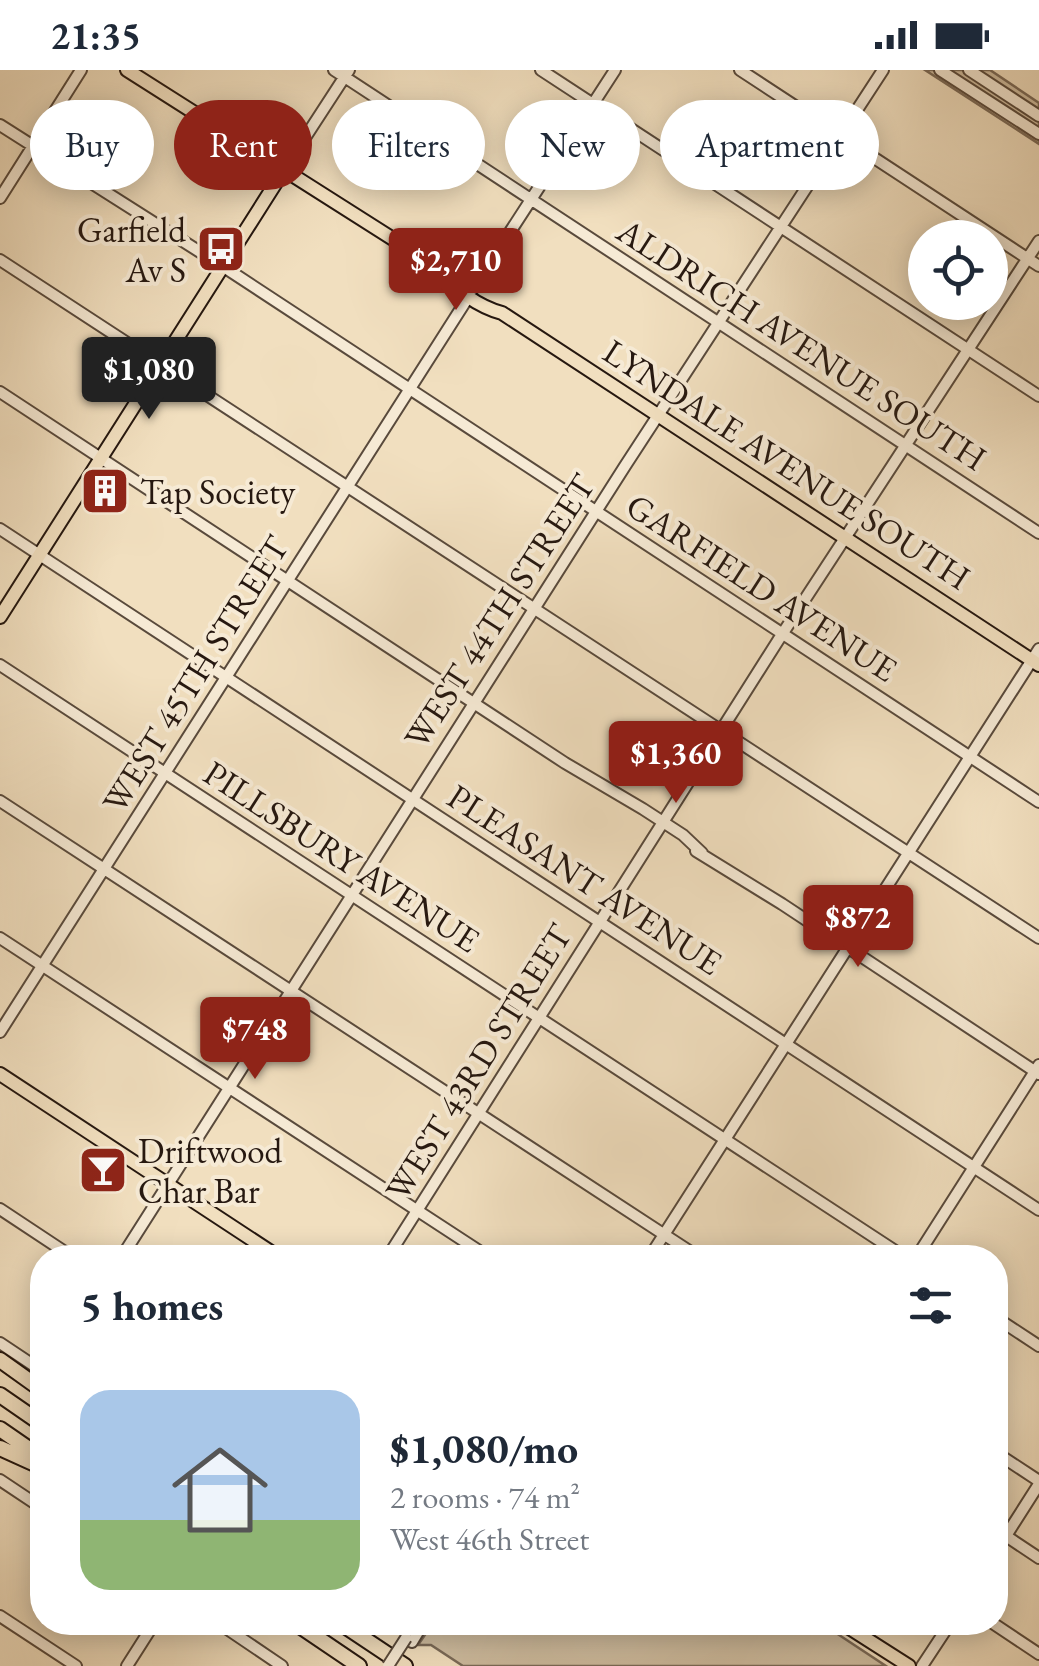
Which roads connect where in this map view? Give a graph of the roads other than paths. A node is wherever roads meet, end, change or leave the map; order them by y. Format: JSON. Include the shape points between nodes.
{"nodes":[{"id":1,"x":81,"y":70,"type":"edge"},
{"id":2,"x":127,"y":70,"type":"edge"},
{"id":3,"x":541,"y":70,"type":"edge"},
{"id":4,"x":615,"y":70,"type":"edge"},
{"id":5,"x":740,"y":70,"type":"edge"},
{"id":6,"x":883,"y":70,"type":"edge"},
{"id":7,"x":940,"y":70,"type":"edge"},
{"id":8,"x":969,"y":70,"type":"edge"},
{"id":9,"x":342,"y":72,"type":"edge"},
{"id":10,"x":62,"y":100,"type":"edge"},
{"id":11,"x":174,"y":100,"type":"edge"},
{"id":12,"x":587,"y":100,"type":"edge"},
{"id":13,"x":594,"y":100,"type":"edge"},
{"id":14,"x":786,"y":100,"type":"edge"},
{"id":15,"x":863,"y":100,"type":"edge"},
{"id":16,"x":1039,"y":116,"type":"edge"},
{"id":17,"x":312,"y":123,"type":"edge"},
{"id":18,"x":0,"y":126,"type":"edge"},
{"id":19,"x":640,"y":134,"type":"edge"},
{"id":20,"x":1039,"y":134,"type":"edge"},
{"id":21,"x":30,"y":145,"type":"edge"},
{"id":22,"x":30,"y":152,"type":"edge"},
{"id":23,"x":879,"y":161,"type":"edge"},
{"id":24,"x":312,"y":188,"type":"edge"},
{"id":25,"x":101,"y":190,"type":"edge"},
{"id":26,"x":271,"y":190,"type":"edge"},
{"id":27,"x":536,"y":190,"type":"edge"},
{"id":28,"x":804,"y":190,"type":"edge"},
{"id":29,"x":0,"y":198,"type":"edge"},
{"id":30,"x":530,"y":200,"type":"junction"},
{"id":31,"x":779,"y":228,"type":"junction"},
{"id":32,"x":1039,"y":241,"type":"edge"},
{"id":33,"x":1028,"y":258,"type":"junction"},
{"id":34,"x":0,"y":260,"type":"edge"},
{"id":35,"x":222,"y":266,"type":"junction"},
{"id":36,"x":1039,"y":266,"type":"edge"},
{"id":37,"x":471,"y":292,"type":"junction"},
{"id":38,"x":718,"y":322,"type":"junction"},
{"id":39,"x":968,"y":350,"type":"junction"},
{"id":40,"x":162,"y":362,"type":"junction"},
{"id":41,"x":409,"y":388,"type":"junction"},
{"id":42,"x":0,"y":392,"type":"edge"},
{"id":43,"x":1039,"y":396,"type":"edge"},
{"id":44,"x":658,"y":415,"type":"junction"},
{"id":45,"x":906,"y":445,"type":"junction"},
{"id":46,"x":100,"y":458,"type":"junction"},
{"id":47,"x":347,"y":486,"type":"junction"},
{"id":48,"x":596,"y":510,"type":"junction"},
{"id":49,"x":0,"y":529,"type":"edge"},
{"id":50,"x":1039,"y":532,"type":"edge"},
{"id":51,"x":845,"y":538,"type":"junction"},
{"id":52,"x":40,"y":555,"type":"junction"},
{"id":53,"x":287,"y":580,"type":"junction"},
{"id":54,"x":534,"y":607,"type":"junction"},
{"id":55,"x":0,"y":617,"type":"edge"},
{"id":56,"x":782,"y":634,"type":"junction"},
{"id":57,"x":1037,"y":658,"type":"edge"},
{"id":58,"x":0,"y":665,"type":"edge"},
{"id":59,"x":225,"y":677,"type":"junction"},
{"id":60,"x":473,"y":702,"type":"junction"},
{"id":61,"x":722,"y":730,"type":"junction"},
{"id":62,"x":970,"y":756,"type":"junction"},
{"id":63,"x":165,"y":773,"type":"junction"},
{"id":64,"x":412,"y":798,"type":"junction"},
{"id":65,"x":0,"y":801,"type":"edge"},
{"id":66,"x":1039,"y":802,"type":"edge"},
{"id":67,"x":662,"y":825,"type":"junction"},
{"id":68,"x":909,"y":852,"type":"junction"},
{"id":69,"x":103,"y":870,"type":"junction"},
{"id":70,"x":351,"y":894,"type":"junction"},
{"id":71,"x":600,"y":922,"type":"junction"},
{"id":72,"x":0,"y":938,"type":"edge"},
{"id":73,"x":1039,"y":938,"type":"edge"},
{"id":74,"x":848,"y":948,"type":"junction"},
{"id":75,"x":42,"y":966,"type":"junction"},
{"id":76,"x":289,"y":991,"type":"junction"},
{"id":77,"x":539,"y":1018,"type":"junction"},
{"id":78,"x":0,"y":1032,"type":"edge"},
{"id":79,"x":788,"y":1044,"type":"junction"},
{"id":80,"x":1038,"y":1070,"type":"edge"},
{"id":81,"x":0,"y":1074,"type":"edge"},
{"id":82,"x":228,"y":1088,"type":"junction"},
{"id":83,"x":478,"y":1114,"type":"junction"},
{"id":84,"x":727,"y":1140,"type":"junction"},
{"id":85,"x":974,"y":1167,"type":"junction"},
{"id":86,"x":168,"y":1184,"type":"junction"},
{"id":87,"x":0,"y":1209,"type":"edge"},
{"id":88,"x":417,"y":1210,"type":"junction"},
{"id":89,"x":1039,"y":1210,"type":"edge"},
{"id":90,"x":664,"y":1234,"type":"junction"},
{"id":91,"x":54,"y":1245,"type":"edge"},
{"id":92,"x":129,"y":1245,"type":"edge"},
{"id":93,"x":260,"y":1245,"type":"edge"},
{"id":94,"x":395,"y":1245,"type":"edge"},
{"id":95,"x":470,"y":1245,"type":"edge"},
{"id":96,"x":657,"y":1245,"type":"edge"},
{"id":97,"x":680,"y":1245,"type":"edge"},
{"id":98,"x":886,"y":1245,"type":"edge"},
{"id":99,"x":924,"y":1245,"type":"edge"},
{"id":100,"x":1008,"y":1325,"type":"edge"},
{"id":101,"x":0,"y":1343,"type":"edge"},
{"id":102,"x":1039,"y":1346,"type":"edge"},
{"id":103,"x":0,"y":1360,"type":"edge"},
{"id":104,"x":30,"y":1362,"type":"edge"},
{"id":105,"x":30,"y":1381,"type":"edge"},
{"id":106,"x":0,"y":1395,"type":"edge"},
{"id":107,"x":30,"y":1416,"type":"edge"},
{"id":108,"x":1,"y":1429,"type":"edge"},
{"id":109,"x":0,"y":1448,"type":"edge"},
{"id":110,"x":30,"y":1450,"type":"edge"},
{"id":111,"x":1008,"y":1461,"type":"edge"},
{"id":112,"x":30,"y":1462,"type":"edge"},
{"id":113,"x":0,"y":1480,"type":"edge"},
{"id":114,"x":1039,"y":1482,"type":"edge"},
{"id":115,"x":30,"y":1500,"type":"edge"},
{"id":116,"x":1008,"y":1533,"type":"edge"},
{"id":117,"x":1008,"y":1537,"type":"edge"},
{"id":118,"x":1039,"y":1558,"type":"edge"},
{"id":119,"x":0,"y":1616,"type":"edge"},
{"id":120,"x":1008,"y":1633,"type":"edge"},
{"id":121,"x":146,"y":1635,"type":"edge"},
{"id":122,"x":236,"y":1635,"type":"edge"},
{"id":123,"x":313,"y":1635,"type":"edge"},
{"id":124,"x":358,"y":1635,"type":"edge"},
{"id":125,"x":411,"y":1635,"type":"edge"},
{"id":126,"x":413,"y":1635,"type":"edge"},
{"id":127,"x":860,"y":1635,"type":"edge"},
{"id":128,"x":942,"y":1635,"type":"edge"},
{"id":129,"x":409,"y":1640,"type":"junction"},
{"id":130,"x":1039,"y":1654,"type":"edge"},
{"id":131,"x":76,"y":1666,"type":"edge"},
{"id":132,"x":127,"y":1666,"type":"edge"},
{"id":133,"x":282,"y":1666,"type":"edge"},
{"id":134,"x":359,"y":1666,"type":"edge"},
{"id":135,"x":388,"y":1666,"type":"edge"},
{"id":136,"x":396,"y":1666,"type":"edge"},
{"id":137,"x":405,"y":1666,"type":"edge"},
{"id":138,"x":909,"y":1666,"type":"edge"},
{"id":139,"x":922,"y":1666,"type":"edge"}],
"edges":[{"from":1,"to":10,"type":"street"},
{"from":2,"to":11,"type":"main road","name":"LYNDALE AVENUE SOUTH"},
{"from":3,"to":12,"type":"street"},
{"from":4,"to":13,"type":"street","name":"WEST 45TH STREET"},
{"from":5,"to":14,"type":"street"},
{"from":6,"to":15,"type":"street","name":"WEST 44TH STREET"},
{"from":7,"to":20,"type":"street"},
{"from":8,"to":16,"type":"street"},
{"from":9,"to":17,"type":"street"},
{"from":9,"to":30,"type":"street","name":"ALDRICH AVENUE SOUTH"},
{"from":18,"to":21,"type":"street","name":"GARFIELD AVENUE"},
{"from":19,"to":31,"type":"street"},
{"from":22,"to":29,"type":"street"},
{"from":23,"to":33,"type":"street"},
{"from":24,"to":37,"type":"main road","name":"LYNDALE AVENUE SOUTH"},
{"from":25,"to":35,"type":"street","name":"GARFIELD AVENUE"},
{"from":26,"to":35,"type":"main road"},
{"from":27,"to":30,"type":"street","name":"WEST 45TH STREET"},
{"from":28,"to":31,"type":"street","name":"WEST 44TH STREET"},
{"from":30,"to":37,"type":"street","name":"WEST 45TH STREET"},
{"from":30,"to":38,"type":"street","name":"ALDRICH AVENUE SOUTH"},
{"from":31,"to":38,"type":"street","name":"WEST 44TH STREET"},
{"from":31,"to":39,"type":"street"},
{"from":32,"to":33,"type":"street","name":"WEST 43RD STREET"},
{"from":33,"to":36,"type":"street"},
{"from":33,"to":39,"type":"street","name":"WEST 43RD STREET"},
{"from":34,"to":40,"type":"street"},
{"from":35,"to":40,"type":"main road"},
{"from":35,"to":41,"type":"street","name":"GARFIELD AVENUE"},
{"from":37,"to":41,"type":"street","name":"WEST 45TH STREET"},
{"from":37,"to":44,"type":"main road","name":"LYNDALE AVENUE SOUTH"},
{"from":38,"to":44,"type":"street","name":"WEST 44TH STREET"},
{"from":38,"to":45,"type":"street","name":"ALDRICH AVENUE SOUTH"},
{"from":39,"to":43,"type":"street"},
{"from":39,"to":45,"type":"street","name":"WEST 43RD STREET"},
{"from":40,"to":46,"type":"main road"},
{"from":40,"to":47,"type":"street"},
{"from":41,"to":47,"type":"street","name":"WEST 45TH STREET"},
{"from":41,"to":48,"type":"street","name":"GARFIELD AVENUE"},
{"from":42,"to":46,"type":"street"},
{"from":44,"to":48,"type":"street","name":"WEST 44TH STREET"},
{"from":44,"to":51,"type":"main road","name":"LYNDALE AVENUE SOUTH"},
{"from":45,"to":50,"type":"street","name":"ALDRICH AVENUE SOUTH"},
{"from":45,"to":51,"type":"street","name":"WEST 43RD STREET"},
{"from":46,"to":52,"type":"main road"},
{"from":46,"to":53,"type":"street"},
{"from":47,"to":53,"type":"street","name":"WEST 45TH STREET"},
{"from":47,"to":54,"type":"street"},
{"from":48,"to":54,"type":"street","name":"WEST 44TH STREET"},
{"from":48,"to":56,"type":"street","name":"GARFIELD AVENUE"},
{"from":49,"to":52,"type":"street","name":"PLEASANT AVENUE"},
{"from":51,"to":56,"type":"street","name":"WEST 43RD STREET"},
{"from":51,"to":57,"type":"main road","name":"LYNDALE AVENUE SOUTH"},
{"from":52,"to":55,"type":"main road"},
{"from":52,"to":59,"type":"street","name":"PLEASANT AVENUE"},
{"from":53,"to":59,"type":"street","name":"WEST 45TH STREET"},
{"from":53,"to":60,"type":"street"},
{"from":54,"to":60,"type":"street","name":"WEST 44TH STREET"},
{"from":54,"to":61,"type":"street"},
{"from":56,"to":61,"type":"street","name":"WEST 43RD STREET"},
{"from":56,"to":62,"type":"street","name":"GARFIELD AVENUE"},
{"from":57,"to":62,"type":"street"},
{"from":58,"to":63,"type":"street","name":"PILLSBURY AVENUE"},
{"from":59,"to":63,"type":"street","name":"WEST 45TH STREET"},
{"from":59,"to":64,"type":"street","name":"PLEASANT AVENUE"},
{"from":60,"to":64,"type":"street","name":"WEST 44TH STREET"},
{"from":60,"to":67,"type":"street"},
{"from":61,"to":67,"type":"street","name":"WEST 43RD STREET"},
{"from":61,"to":68,"type":"street"},
{"from":62,"to":66,"type":"street","name":"GARFIELD AVENUE"},
{"from":62,"to":68,"type":"street"},
{"from":63,"to":69,"type":"street","name":"WEST 45TH STREET"},
{"from":63,"to":70,"type":"street","name":"PILLSBURY AVENUE"},
{"from":64,"to":70,"type":"street","name":"WEST 44TH STREET"},
{"from":64,"to":71,"type":"street","name":"PLEASANT AVENUE"},
{"from":65,"to":69,"type":"street"},
{"from":67,"to":71,"type":"street","name":"WEST 43RD STREET"},
{"from":67,"to":74,"type":"street"},
{"from":68,"to":73,"type":"street"},
{"from":68,"to":74,"type":"street"},
{"from":69,"to":75,"type":"street","name":"WEST 45TH STREET"},
{"from":69,"to":76,"type":"street"},
{"from":70,"to":76,"type":"street","name":"WEST 44TH STREET"},
{"from":70,"to":77,"type":"street","name":"PILLSBURY AVENUE"},
{"from":71,"to":77,"type":"street","name":"WEST 43RD STREET"},
{"from":71,"to":79,"type":"street","name":"PLEASANT AVENUE"},
{"from":72,"to":75,"type":"street"},
{"from":74,"to":79,"type":"street"},
{"from":74,"to":80,"type":"street"},
{"from":75,"to":78,"type":"street","name":"WEST 45TH STREET"},
{"from":75,"to":82,"type":"street"},
{"from":76,"to":82,"type":"street","name":"WEST 44TH STREET"},
{"from":76,"to":83,"type":"street"},
{"from":77,"to":83,"type":"street","name":"WEST 43RD STREET"},
{"from":77,"to":84,"type":"street","name":"PILLSBURY AVENUE"},
{"from":79,"to":84,"type":"street"},
{"from":79,"to":85,"type":"street","name":"PLEASANT AVENUE"},
{"from":80,"to":85,"type":"street"},
{"from":81,"to":86,"type":"main road"},
{"from":82,"to":86,"type":"street","name":"WEST 44TH STREET"},
{"from":82,"to":88,"type":"street"},
{"from":83,"to":88,"type":"street","name":"WEST 43RD STREET"},
{"from":83,"to":90,"type":"street"},
{"from":84,"to":90,"type":"street"},
{"from":84,"to":98,"type":"street","name":"PILLSBURY AVENUE"},
{"from":85,"to":89,"type":"street","name":"PLEASANT AVENUE"},
{"from":85,"to":99,"type":"street"},
{"from":86,"to":92,"type":"street","name":"WEST 44TH STREET"},
{"from":86,"to":93,"type":"main road"},
{"from":87,"to":91,"type":"street"},
{"from":88,"to":94,"type":"street","name":"WEST 43RD STREET"},
{"from":88,"to":95,"type":"street"},
{"from":90,"to":96,"type":"street"},
{"from":90,"to":97,"type":"street"},
{"from":100,"to":102,"type":"street"},
{"from":101,"to":104,"type":"street"},
{"from":103,"to":105,"type":"highway"},
{"from":106,"to":107,"type":"highway"},
{"from":108,"to":110,"type":"highway"},
{"from":109,"to":112,"type":"highway"},
{"from":111,"to":114,"type":"street"},
{"from":113,"to":115,"type":"street"},
{"from":114,"to":116,"type":"street"},
{"from":117,"to":118,"type":"street"},
{"from":119,"to":131,"type":"street"},
{"from":120,"to":130,"type":"street"},
{"from":121,"to":132,"type":"street"},
{"from":122,"to":133,"type":"street"},
{"from":123,"to":134,"type":"highway"},
{"from":124,"to":137,"type":"highway"},
{"from":125,"to":129,"type":"street"},
{"from":126,"to":129,"type":"street"},
{"from":127,"to":138,"type":"main road"},
{"from":128,"to":139,"type":"street"},
{"from":129,"to":135,"type":"street","bridge":true},
{"from":129,"to":136,"type":"street","bridge":true}]}
